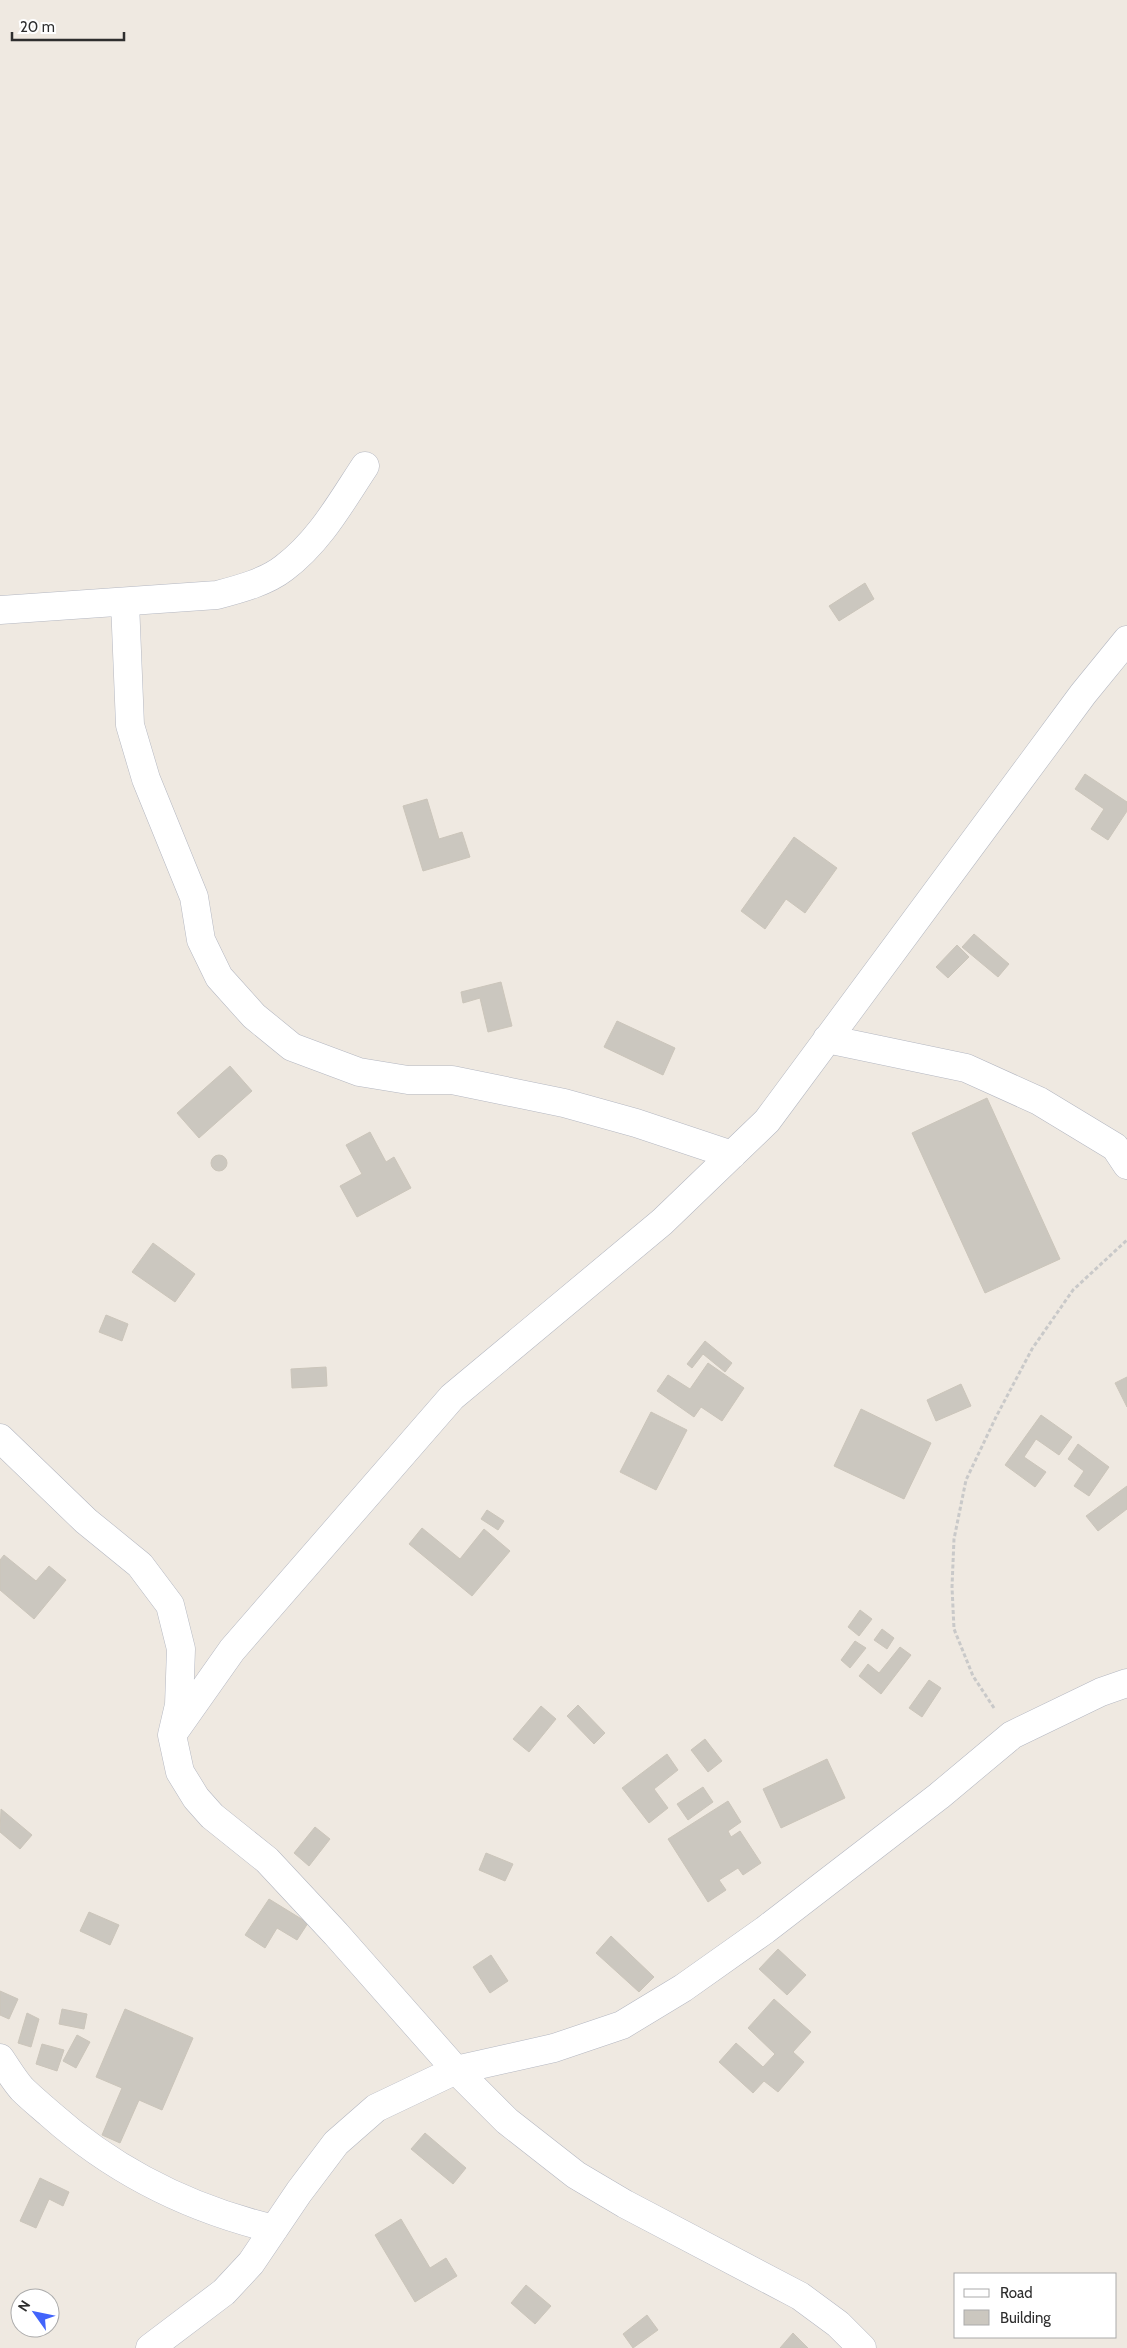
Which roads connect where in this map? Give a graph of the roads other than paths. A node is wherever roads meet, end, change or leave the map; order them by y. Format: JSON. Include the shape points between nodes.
{"nodes":[{"id":1,"x":365,"y":466,"type":"dead end"},
{"id":2,"x":125,"y":602,"type":"junction"},
{"id":3,"x":0,"y":610,"type":"edge"},
{"id":4,"x":1127,"y":640,"type":"edge"},
{"id":5,"x":827,"y":1039,"type":"junction"},
{"id":6,"x":732,"y":1155,"type":"junction"},
{"id":7,"x":1127,"y":1165,"type":"edge"},
{"id":8,"x":0,"y":1438,"type":"edge"},
{"id":9,"x":1127,"y":1683,"type":"edge"},
{"id":10,"x":172,"y":1735,"type":"junction"},
{"id":11,"x":0,"y":2058,"type":"edge"},
{"id":12,"x":456,"y":2070,"type":"junction"},
{"id":13,"x":274,"y":2229,"type":"junction"},
{"id":14,"x":150,"y":2348,"type":"edge"},
{"id":15,"x":862,"y":2348,"type":"edge"}],
"edges":[{"from":1,"to":2,"type":"street","via":[[317,538],[284,569],[247,587],[217,595]]},
{"from":2,"to":3,"type":"street"},
{"from":2,"to":6,"type":"street","via":[[130,725],[146,780],[194,897],[201,940],[219,977],[254,1016],[292,1047],[359,1072],[408,1080],[452,1080],[564,1103]]},
{"from":4,"to":5,"type":"street","via":[[1083,694]]},
{"from":5,"to":6,"type":"street","via":[[767,1121]]},
{"from":5,"to":7,"type":"street","via":[[966,1068],[1048,1106],[1115,1147]]},
{"from":6,"to":10,"type":"street","via":[[662,1222],[452,1397],[232,1650]]},
{"from":8,"to":10,"type":"street","via":[[86,1521],[140,1565],[170,1605],[181,1648],[179,1705]]},
{"from":9,"to":12,"type":"street","via":[[1101,1692],[1012,1735],[939,1796],[765,1930],[683,1988],[622,2025],[554,2048]]},
{"from":10,"to":12,"type":"street","via":[[180,1772],[196,1798],[212,1816],[273,1867]]},
{"from":11,"to":13,"type":"street","via":[[22,2089],[71,2133],[114,2164],[164,2191],[217,2213]]},
{"from":12,"to":13,"type":"street","via":[[376,2108],[336,2143]]},
{"from":12,"to":15,"type":"street","via":[[507,2121],[576,2174],[625,2204],[800,2296],[838,2324]]},
{"from":13,"to":14,"type":"street","via":[[251,2263],[224,2292]]}]}
